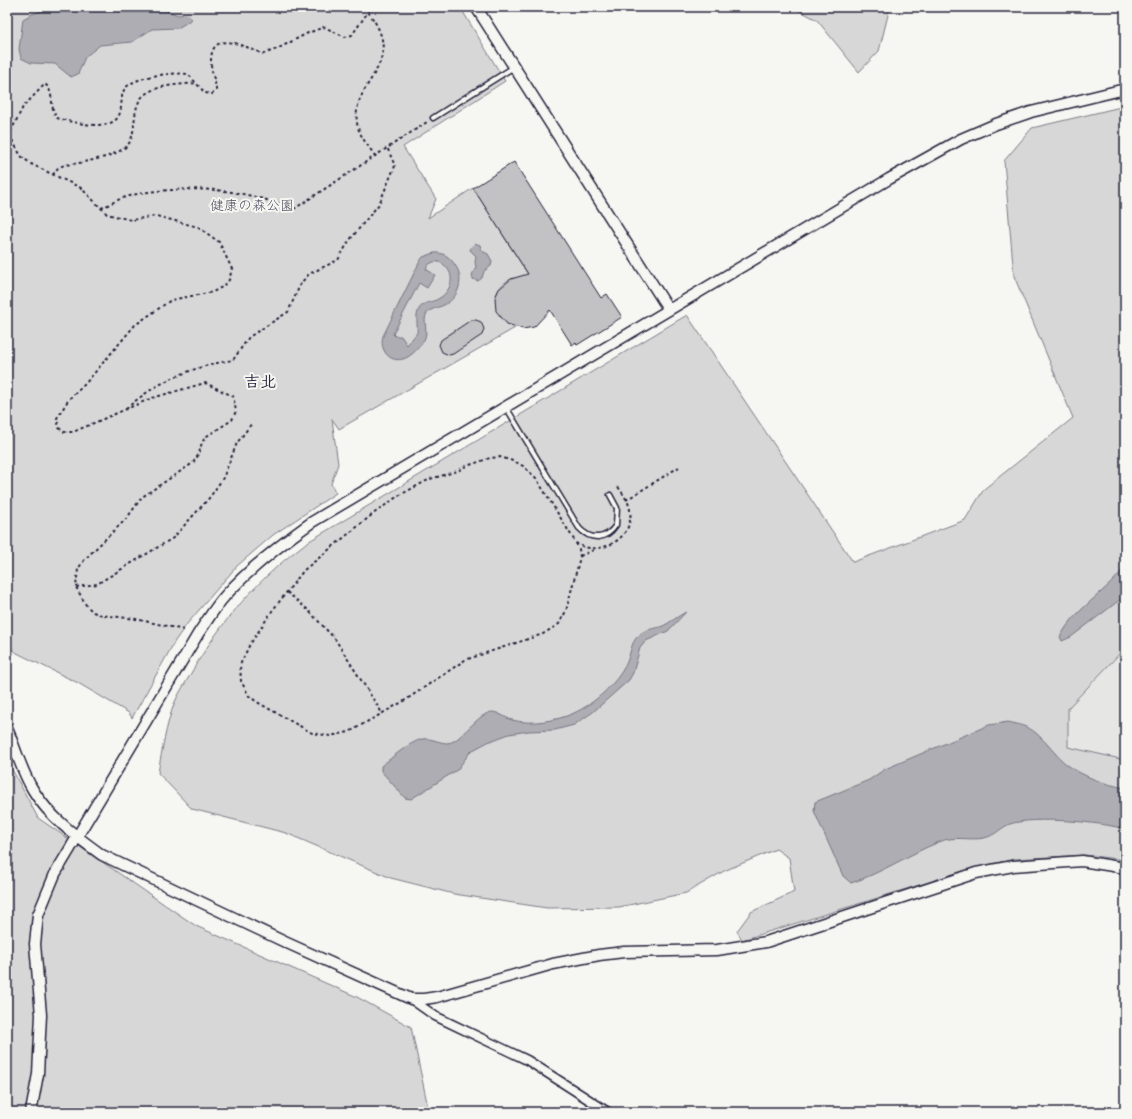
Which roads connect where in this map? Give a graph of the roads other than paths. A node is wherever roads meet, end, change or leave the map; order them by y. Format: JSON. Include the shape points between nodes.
{"nodes":[{"id":1,"x":476,"y":7,"type":"edge"},
{"id":2,"x":514,"y":67,"type":"junction"},
{"id":3,"x":1125,"y":89,"type":"edge"},
{"id":4,"x":433,"y":118,"type":"road end"},
{"id":5,"x":669,"y":310,"type":"junction"},
{"id":6,"x":506,"y":407,"type":"junction"},
{"id":7,"x":610,"y":495,"type":"dead end"},
{"id":8,"x":7,"y":728,"type":"edge"},
{"id":9,"x":78,"y":838,"type":"junction"},
{"id":10,"x":1125,"y":868,"type":"edge"},
{"id":11,"x":411,"y":998,"type":"junction"},
{"id":12,"x":31,"y":1112,"type":"edge"},
{"id":13,"x":608,"y":1112,"type":"edge"}],
"edges":[{"from":1,"to":2,"type":"street"},
{"from":2,"to":4,"type":"lane"},
{"from":2,"to":5,"type":"street"},
{"from":3,"to":5,"type":"street","via":[[1031,112],[960,139]]},
{"from":5,"to":6,"type":"street"},
{"from":6,"to":7,"type":"lane","via":[[579,528],[588,535],[605,536],[616,525],[617,508]]},
{"from":6,"to":9,"type":"street","via":[[312,522],[280,545],[224,597],[198,634]]},
{"from":8,"to":9,"type":"street","via":[[32,790],[46,808]]},
{"from":9,"to":11,"type":"street","via":[[102,855],[287,943]]},
{"from":9,"to":12,"type":"street","via":[[55,874],[38,915],[35,944],[41,1015],[38,1074]]},
{"from":10,"to":11,"type":"street","via":[[1082,862],[1013,866],[976,874],[766,942],[717,950],[599,955],[553,964],[437,997]]},
{"from":11,"to":13,"type":"street","via":[[435,1016],[527,1060]]}]}
